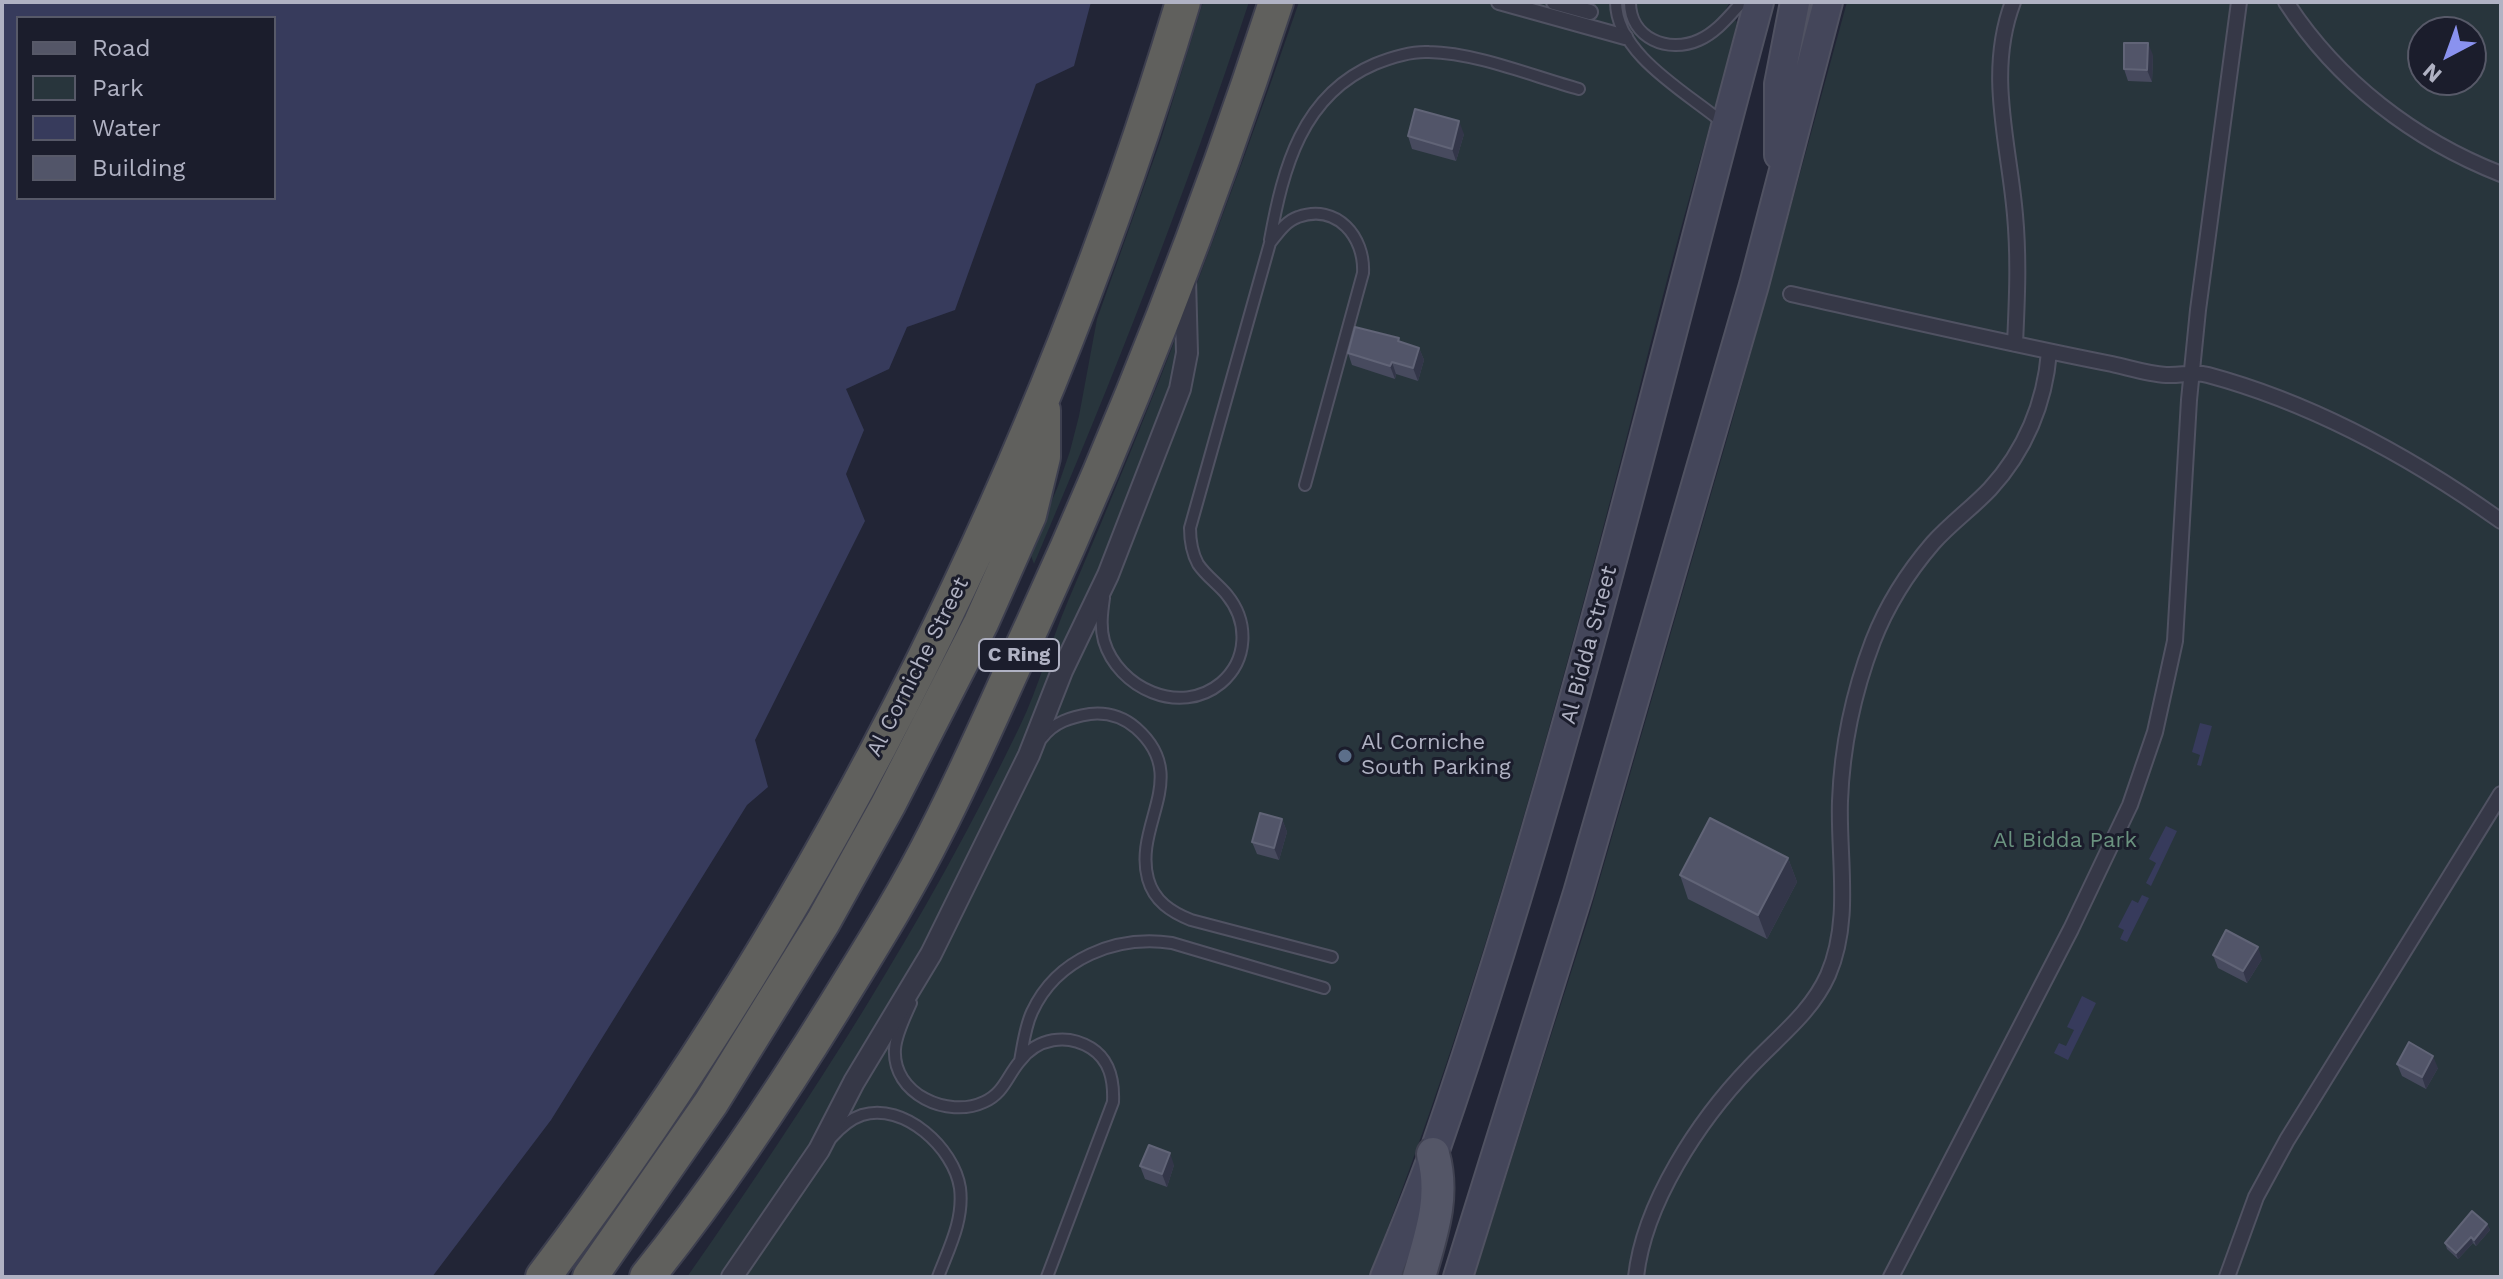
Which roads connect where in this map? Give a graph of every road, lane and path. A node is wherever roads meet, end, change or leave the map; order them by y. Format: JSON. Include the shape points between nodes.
{"nodes":[{"id":1,"x":1183,"y":2,"type":"edge"},
{"id":2,"x":1276,"y":2,"type":"edge"},
{"id":3,"x":1499,"y":2,"type":"edge"},
{"id":4,"x":1554,"y":2,"type":"edge"},
{"id":5,"x":1616,"y":2,"type":"edge"},
{"id":6,"x":1630,"y":2,"type":"edge"},
{"id":7,"x":1742,"y":2,"type":"edge"},
{"id":8,"x":1759,"y":2,"type":"edge"},
{"id":9,"x":1795,"y":2,"type":"edge"},
{"id":10,"x":1828,"y":2,"type":"edge"},
{"id":11,"x":2013,"y":2,"type":"edge"},
{"id":12,"x":2239,"y":2,"type":"edge"},
{"id":13,"x":2286,"y":2,"type":"edge"},
{"id":14,"x":1528,"y":6,"type":"edge"},
{"id":15,"x":1590,"y":14,"type":"edge"},
{"id":16,"x":1625,"y":37,"type":"junction"},
{"id":17,"x":1579,"y":89,"type":"dead end"},
{"id":18,"x":1726,"y":124,"type":"junction"},
{"id":19,"x":2501,"y":174,"type":"edge"},
{"id":20,"x":1782,"y":179,"type":"junction"},
{"id":21,"x":1270,"y":243,"type":"junction"},
{"id":22,"x":1184,"y":265,"type":"junction"},
{"id":23,"x":1791,"y":294,"type":"dead end"},
{"id":24,"x":2015,"y":344,"type":"junction"},
{"id":25,"x":2049,"y":352,"type":"junction"},
{"id":26,"x":2192,"y":372,"type":"junction"},
{"id":27,"x":1042,"y":398,"type":"junction"},
{"id":28,"x":1305,"y":485,"type":"dead end"},
{"id":29,"x":2501,"y":521,"type":"edge"},
{"id":30,"x":1108,"y":575,"type":"junction"},
{"id":31,"x":1029,"y":755,"type":"junction"},
{"id":32,"x":2501,"y":794,"type":"edge"},
{"id":33,"x":931,"y":954,"type":"junction"},
{"id":34,"x":1332,"y":957,"type":"dead end"},
{"id":35,"x":1324,"y":988,"type":"dead end"},
{"id":36,"x":1020,"y":1061,"type":"junction"},
{"id":37,"x":819,"y":1150,"type":"junction"},
{"id":38,"x":1433,"y":1154,"type":"junction"},
{"id":39,"x":656,"y":1271,"type":"edge"},
{"id":40,"x":543,"y":1277,"type":"edge"},
{"id":41,"x":590,"y":1277,"type":"edge"},
{"id":42,"x":732,"y":1277,"type":"edge"},
{"id":43,"x":938,"y":1277,"type":"edge"},
{"id":44,"x":1047,"y":1277,"type":"edge"},
{"id":45,"x":1385,"y":1277,"type":"edge"},
{"id":46,"x":1419,"y":1277,"type":"edge"},
{"id":47,"x":1458,"y":1277,"type":"edge"},
{"id":48,"x":1636,"y":1277,"type":"edge"},
{"id":49,"x":1891,"y":1277,"type":"edge"},
{"id":50,"x":2227,"y":1277,"type":"edge"}],
"edges":[{"from":1,"to":27,"type":"highway","name":"Al Corniche Street","via":[[1133,161]]},
{"from":2,"to":22,"type":"highway","number":"C Ring"},
{"from":3,"to":14,"type":"street"},
{"from":4,"to":15,"type":"street"},
{"from":5,"to":16,"type":"lane"},
{"from":6,"to":7,"type":"lane","via":[[1636,27],[1648,39],[1681,45],[1713,31]]},
{"from":8,"to":18,"type":"main road","name":"Al Bidda Street"},
{"from":9,"to":20,"type":"main road","via":[[1779,84]]},
{"from":10,"to":20,"type":"main road"},
{"from":11,"to":24,"type":"street","via":[[1998,72],[2015,215]]},
{"from":12,"to":26,"type":"street"},
{"from":13,"to":19,"type":"street","via":[[2328,56],[2374,100],[2433,142]]},
{"from":14,"to":15,"type":"street"},
{"from":15,"to":16,"type":"street"},
{"from":16,"to":18,"type":"lane","via":[[1650,64]]},
{"from":17,"to":21,"type":"lane","via":[[1479,60],[1428,52],[1363,69],[1326,97],[1305,125],[1280,188]]},
{"from":18,"to":38,"type":"main road","name":"Al Bidda Street","via":[[1576,693]]},
{"from":20,"to":47,"type":"main road","via":[[1578,893]]},
{"from":21,"to":28,"type":"lane","via":[[1289,221],[1320,214],[1350,228],[1364,260]]},
{"from":21,"to":30,"type":"lane","via":[[1190,528],[1199,566],[1228,596],[1240,618],[1242,648],[1230,673],[1208,691],[1181,698],[1131,681],[1118,670],[1103,638]]},
{"from":22,"to":30,"type":"street","via":[[1187,353],[1180,389]]},
{"from":22,"to":39,"type":"highway","number":"C Ring","via":[[1065,554],[935,834],[777,1099]]},
{"from":23,"to":24,"type":"street"},
{"from":24,"to":25,"type":"street"},
{"from":25,"to":26,"type":"street","via":[[2165,375]]},
{"from":25,"to":48,"type":"street","via":[[2039,405],[2013,460],[1921,557],[1895,595],[1874,641],[1843,768],[1842,915],[1828,974],[1805,1012],[1736,1081],[1695,1136],[1652,1216]]},
{"from":26,"to":29,"type":"street","via":[[2264,394],[2347,430]]},
{"from":26,"to":49,"type":"street","via":[[2175,641],[2145,763],[2066,939]]},
{"from":27,"to":40,"type":"highway","name":"Al Corniche Street","via":[[945,615],[781,923],[674,1094]]},
{"from":27,"to":41,"type":"highway","via":[[1043,457],[1029,515],[981,623],[888,805],[719,1091]]},
{"from":30,"to":31,"type":"street"},
{"from":31,"to":33,"type":"street"},
{"from":31,"to":34,"type":"lane","via":[[1047,732],[1068,718],[1106,713],[1128,722],[1148,741],[1160,764],[1161,791],[1144,858],[1156,896],[1175,914],[1191,920]]},
{"from":32,"to":50,"type":"street","via":[[2287,1140],[2256,1197]]},
{"from":33,"to":36,"type":"lane","via":[[895,1049],[896,1064],[913,1090],[938,1106],[967,1108],[999,1094]]},
{"from":33,"to":37,"type":"street","via":[[860,1070]]},
{"from":35,"to":36,"type":"lane","via":[[1172,943],[1112,945],[1078,960],[1050,985],[1031,1013]]},
{"from":36,"to":44,"type":"lane","via":[[1046,1041],[1078,1041],[1103,1059],[1114,1085],[1105,1127]]},
{"from":37,"to":42,"type":"street"},
{"from":37,"to":43,"type":"lane","via":[[849,1122],[877,1113],[914,1124],[943,1150],[955,1169],[960,1200],[955,1235]]},
{"from":38,"to":45,"type":"main road","name":"Al Bidda Street"},
{"from":38,"to":46,"type":"main road","via":[[1439,1175],[1437,1212]]}]}
